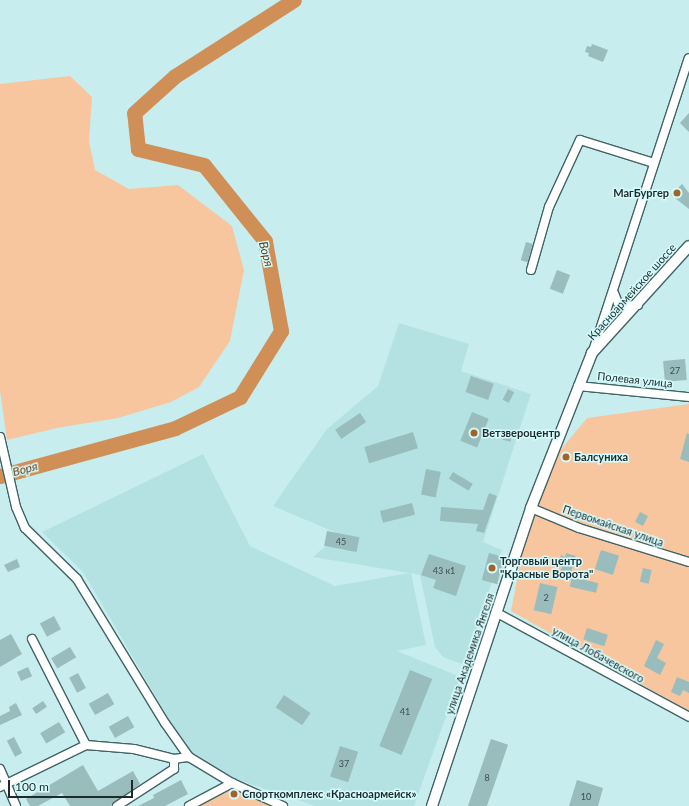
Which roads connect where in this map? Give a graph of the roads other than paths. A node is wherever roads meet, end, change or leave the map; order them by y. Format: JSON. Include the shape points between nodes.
{"nodes":[{"id":1,"x":689,"y":58,"type":"edge"},
{"id":2,"x":654,"y":163,"type":"junction"},
{"id":3,"x":689,"y":246,"type":"edge"},
{"id":4,"x":531,"y":270,"type":"dead end"},
{"id":5,"x":614,"y":293,"type":"junction"},
{"id":6,"x":638,"y":304,"type":"junction"},
{"id":7,"x":592,"y":353,"type":"junction"},
{"id":8,"x":578,"y":386,"type":"junction"},
{"id":9,"x":689,"y":397,"type":"edge"},
{"id":10,"x":0,"y":437,"type":"edge"},
{"id":11,"x":531,"y":508,"type":"junction"},
{"id":12,"x":689,"y":562,"type":"edge"},
{"id":13,"x":497,"y":613,"type":"junction"},
{"id":14,"x":32,"y":638,"type":"dead end"},
{"id":15,"x":689,"y":717,"type":"edge"},
{"id":16,"x":86,"y":745,"type":"junction"},
{"id":17,"x":189,"y":757,"type":"junction"},
{"id":18,"x":174,"y":759,"type":"junction"},
{"id":19,"x":0,"y":769,"type":"edge"},
{"id":20,"x":232,"y":782,"type":"junction"},
{"id":21,"x":3,"y":785,"type":"edge"},
{"id":22,"x":16,"y":806,"type":"edge"},
{"id":23,"x":117,"y":806,"type":"edge"},
{"id":24,"x":189,"y":806,"type":"edge"},
{"id":25,"x":282,"y":806,"type":"edge"},
{"id":26,"x":432,"y":806,"type":"edge"}],
"edges":[{"from":1,"to":2,"type":"street"},
{"from":2,"to":4,"type":"street","via":[[580,140],[549,207]]},
{"from":2,"to":5,"type":"street"},
{"from":3,"to":6,"type":"main road","name":"Красноармейское шоссе"},
{"from":5,"to":6,"type":"street","via":[[618,303],[624,306]]},
{"from":5,"to":7,"type":"street"},
{"from":6,"to":7,"type":"main road","name":"Красноармейское шоссе"},
{"from":7,"to":8,"type":"main road","name":"улица Академика Янгеля"},
{"from":8,"to":9,"type":"street","name":"Полевая улица"},
{"from":8,"to":11,"type":"main road","name":"улица Академика Янгеля"},
{"from":10,"to":17,"type":"street","via":[[16,507],[25,528],[77,579],[165,723]]},
{"from":11,"to":12,"type":"street","name":"Первомайская улица","via":[[579,528]]},
{"from":11,"to":13,"type":"main road","name":"улица Академика Янгеля"},
{"from":13,"to":15,"type":"street","name":"улица Лобачевского"},
{"from":13,"to":26,"type":"main road","name":"улица Академика Янгеля"},
{"from":14,"to":16,"type":"street"},
{"from":16,"to":18,"type":"street","via":[[134,749]]},
{"from":16,"to":21,"type":"street"},
{"from":17,"to":18,"type":"street"},
{"from":17,"to":20,"type":"street"},
{"from":18,"to":23,"type":"street","via":[[174,769]]},
{"from":19,"to":21,"type":"street"},
{"from":20,"to":24,"type":"street"},
{"from":20,"to":25,"type":"street"},
{"from":21,"to":22,"type":"street"}]}
